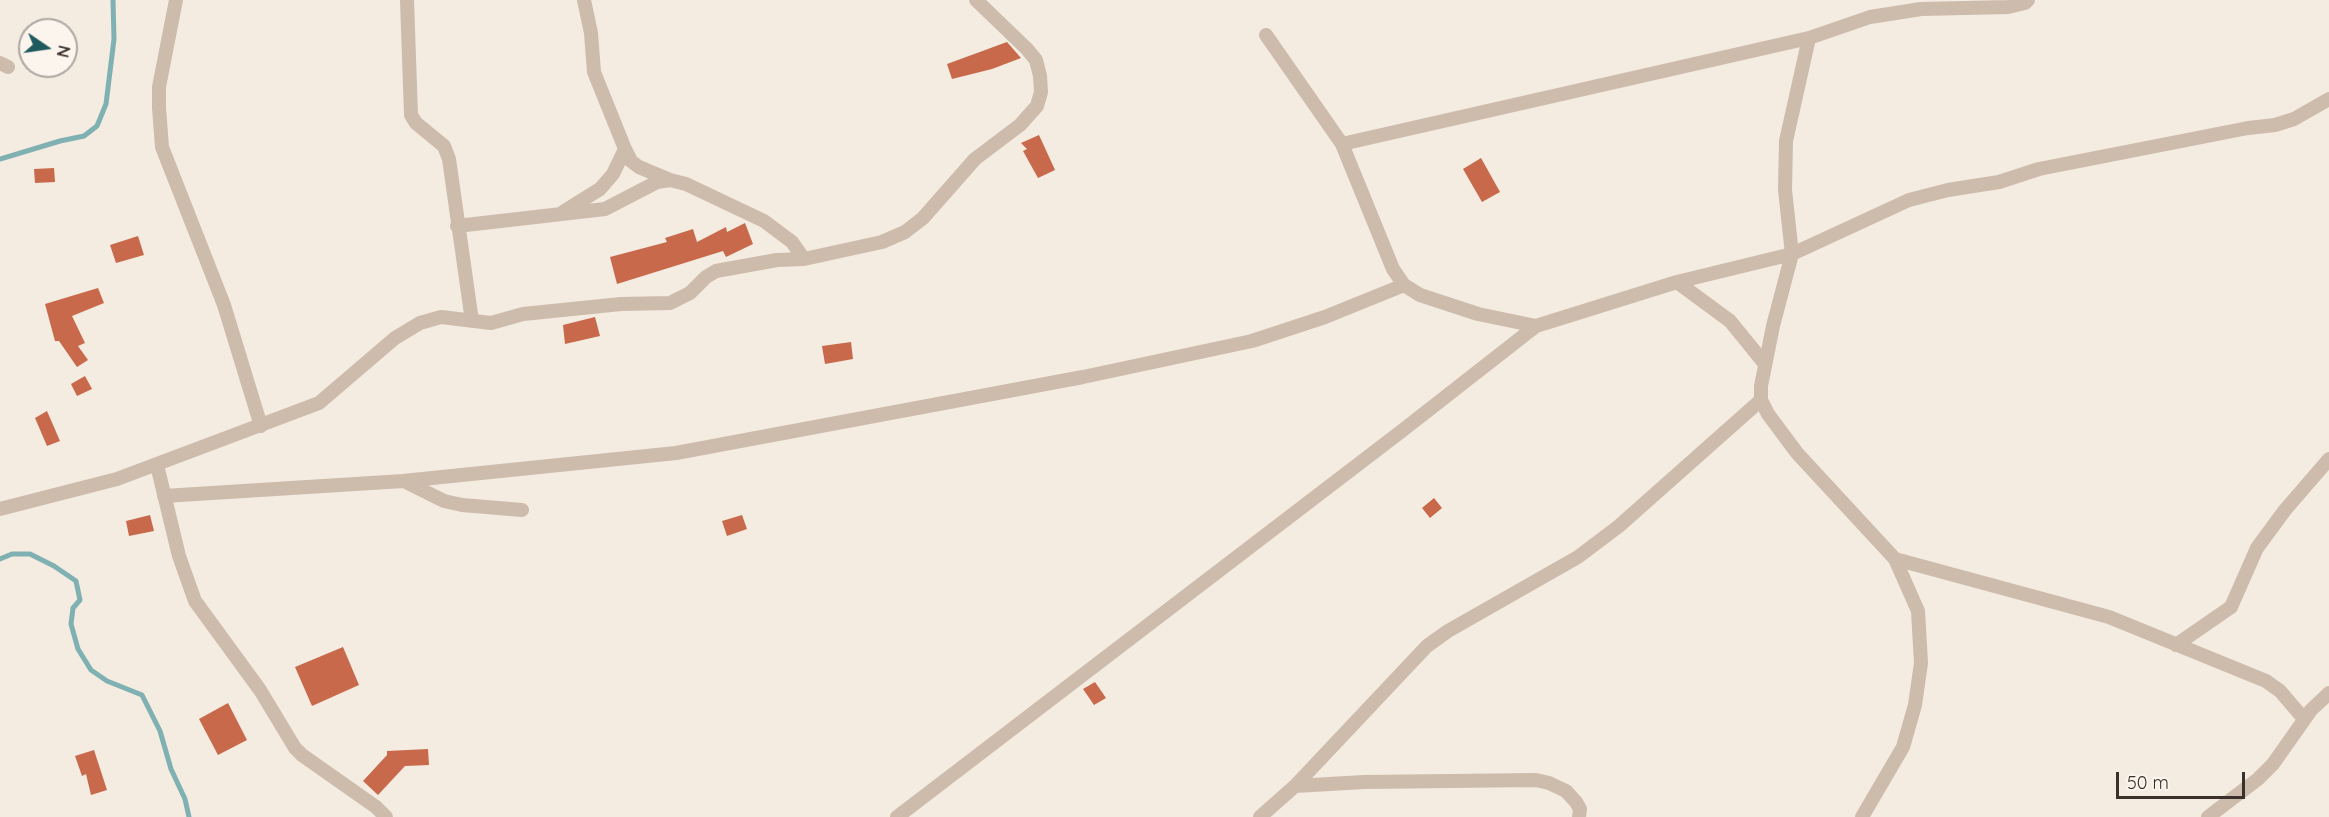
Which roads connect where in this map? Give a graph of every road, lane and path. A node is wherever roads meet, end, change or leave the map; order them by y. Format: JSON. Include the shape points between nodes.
{"nodes":[{"id":1,"x":176,"y":0,"type":"edge"},
{"id":2,"x":407,"y":0,"type":"edge"},
{"id":3,"x":584,"y":0,"type":"edge"},
{"id":4,"x":976,"y":0,"type":"edge"},
{"id":5,"x":2028,"y":0,"type":"edge"},
{"id":6,"x":1266,"y":35,"type":"dead end"},
{"id":7,"x":1809,"y":38,"type":"junction"},
{"id":8,"x":2329,"y":88,"type":"edge"},
{"id":9,"x":2324,"y":101,"type":"edge"},
{"id":10,"x":1342,"y":144,"type":"junction"},
{"id":11,"x":625,"y":149,"type":"junction"},
{"id":12,"x":670,"y":180,"type":"junction"},
{"id":13,"x":559,"y":215,"type":"junction"},
{"id":14,"x":457,"y":226,"type":"junction"},
{"id":15,"x":1792,"y":254,"type":"junction"},
{"id":16,"x":804,"y":258,"type":"junction"},
{"id":17,"x":1677,"y":282,"type":"junction"},
{"id":18,"x":1404,"y":285,"type":"junction"},
{"id":19,"x":472,"y":321,"type":"junction"},
{"id":20,"x":1536,"y":326,"type":"junction"},
{"id":21,"x":1765,"y":364,"type":"junction"},
{"id":22,"x":1761,"y":400,"type":"junction"},
{"id":23,"x":261,"y":426,"type":"junction"},
{"id":24,"x":2329,"y":459,"type":"edge"},
{"id":25,"x":157,"y":465,"type":"junction"},
{"id":26,"x":403,"y":481,"type":"junction"},
{"id":27,"x":164,"y":496,"type":"junction"},
{"id":28,"x":0,"y":509,"type":"edge"},
{"id":29,"x":522,"y":510,"type":"dead end"},
{"id":30,"x":1895,"y":559,"type":"junction"},
{"id":31,"x":2176,"y":645,"type":"junction"},
{"id":32,"x":2329,"y":693,"type":"edge"},
{"id":33,"x":2304,"y":719,"type":"junction"},
{"id":34,"x":1295,"y":786,"type":"junction"},
{"id":35,"x":386,"y":817,"type":"edge"},
{"id":36,"x":897,"y":817,"type":"edge"},
{"id":37,"x":1260,"y":817,"type":"edge"},
{"id":38,"x":1578,"y":817,"type":"edge"},
{"id":39,"x":1862,"y":817,"type":"edge"},
{"id":40,"x":2208,"y":817,"type":"edge"}],
"edges":[{"from":1,"to":23,"type":"street","via":[[159,87],[162,147],[224,305]]},
{"from":2,"to":14,"type":"street","via":[[411,115],[444,146]]},
{"from":3,"to":11,"type":"street","via":[[594,72]]},
{"from":4,"to":16,"type":"street","via":[[1036,60],[1041,92],[1037,106],[1020,125],[975,159],[905,232],[882,242]]},
{"from":5,"to":7,"type":"street","via":[[2008,7],[1921,9],[1870,17]]},
{"from":6,"to":10,"type":"street"},
{"from":7,"to":10,"type":"street"},
{"from":7,"to":15,"type":"street","via":[[1786,141],[1785,190]]},
{"from":8,"to":9,"type":"street"},
{"from":9,"to":15,"type":"street","via":[[2275,125],[2051,167],[1909,200]]},
{"from":10,"to":18,"type":"street","via":[[1393,269]]},
{"from":11,"to":12,"type":"street","via":[[639,167]]},
{"from":11,"to":13,"type":"street","via":[[613,174],[600,189]]},
{"from":12,"to":13,"type":"street","via":[[657,182],[605,209]]},
{"from":12,"to":16,"type":"street","via":[[764,221],[792,242]]},
{"from":13,"to":14,"type":"street"},
{"from":14,"to":19,"type":"street"},
{"from":15,"to":17,"type":"street"},
{"from":15,"to":21,"type":"street"},
{"from":16,"to":19,"type":"street","via":[[716,271],[690,293],[670,303],[621,304],[523,314],[492,322]]},
{"from":17,"to":20,"type":"street"},
{"from":17,"to":21,"type":"street","via":[[1730,321]]},
{"from":18,"to":20,"type":"street","via":[[1420,295],[1478,314]]},
{"from":18,"to":26,"type":"street","via":[[1252,341],[1083,377],[676,453]]},
{"from":19,"to":23,"type":"street","via":[[441,317],[420,323],[395,338],[319,403]]},
{"from":20,"to":36,"type":"street"},
{"from":21,"to":22,"type":"street"},
{"from":22,"to":30,"type":"street","via":[[1797,453]]},
{"from":22,"to":34,"type":"street","via":[[1619,526],[1578,557],[1427,646]]},
{"from":23,"to":25,"type":"street"},
{"from":24,"to":31,"type":"street","via":[[2258,548],[2231,608]]},
{"from":25,"to":27,"type":"street"},
{"from":25,"to":28,"type":"street"},
{"from":26,"to":27,"type":"street"},
{"from":26,"to":29,"type":"street","via":[[444,501]]},
{"from":27,"to":35,"type":"street","via":[[195,601],[260,690],[295,748]]},
{"from":30,"to":31,"type":"street","via":[[2109,617]]},
{"from":30,"to":39,"type":"street","via":[[1918,611],[1922,663],[1903,747]]},
{"from":31,"to":33,"type":"street","via":[[2266,681]]},
{"from":32,"to":33,"type":"street"},
{"from":33,"to":40,"type":"street","via":[[2273,764]]},
{"from":34,"to":37,"type":"street"},
{"from":34,"to":38,"type":"street","via":[[1536,780],[1566,791],[1580,809]]}]}
